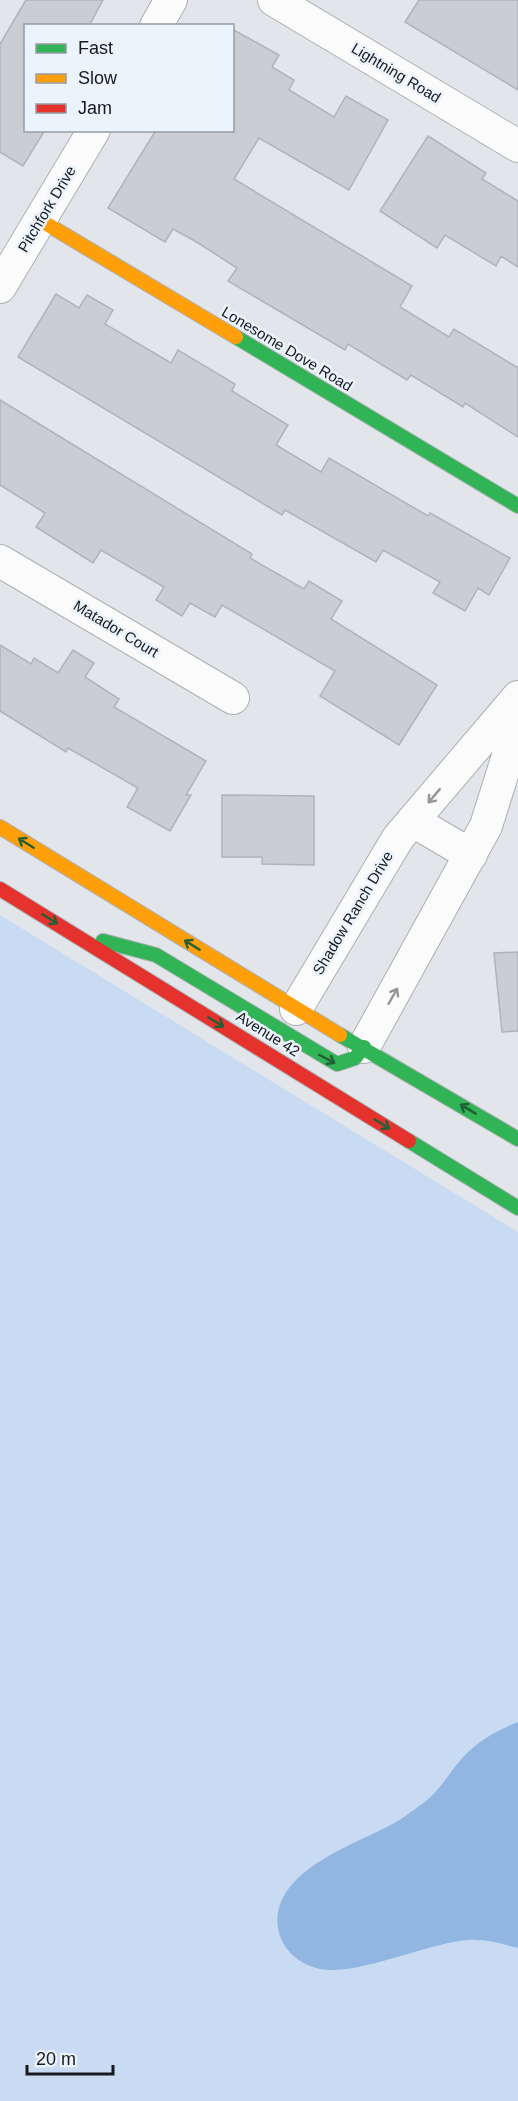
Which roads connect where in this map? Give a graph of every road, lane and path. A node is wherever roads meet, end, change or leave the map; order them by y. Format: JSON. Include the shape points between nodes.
{"nodes":[{"id":1,"x":171,"y":0,"type":"edge"},
{"id":2,"x":274,"y":0,"type":"edge"},
{"id":3,"x":157,"y":24,"type":"edge"},
{"id":4,"x":92,"y":132,"type":"edge"},
{"id":5,"x":518,"y":146,"type":"edge"},
{"id":6,"x":40,"y":220,"type":"junction"},
{"id":7,"x":0,"y":287,"type":"edge"},
{"id":8,"x":518,"y":506,"type":"edge"},
{"id":9,"x":0,"y":561,"type":"edge"},
{"id":10,"x":518,"y":697,"type":"edge"},
{"id":11,"x":233,"y":698,"type":"dead end"},
{"id":12,"x":518,"y":724,"type":"edge"},
{"id":13,"x":413,"y":821,"type":"junction"},
{"id":14,"x":0,"y":827,"type":"edge"},
{"id":15,"x":471,"y":855,"type":"junction"},
{"id":16,"x":0,"y":889,"type":"edge"},
{"id":17,"x":69,"y":932,"type":"junction"},
{"id":18,"x":296,"y":1009,"type":"junction"},
{"id":19,"x":364,"y":1047,"type":"junction"},
{"id":20,"x":518,"y":1139,"type":"edge"},
{"id":21,"x":518,"y":1208,"type":"edge"}],
"edges":[{"from":1,"to":3,"type":"street"},
{"from":2,"to":5,"type":"street","name":"Lightning Road"},
{"from":4,"to":6,"type":"street","name":"Pitchfork Drive"},
{"from":6,"to":7,"type":"street","name":"Pitchfork Drive"},
{"from":6,"to":8,"type":"street","name":"Lonesome Dove Road"},
{"from":9,"to":11,"type":"street","name":"Matador Court"},
{"from":10,"to":13,"type":"street","name":"Shadow Ranch Drive","one_way":true},
{"from":12,"to":15,"type":"street","via":[[486,826]]},
{"from":13,"to":15,"type":"street"},
{"from":13,"to":18,"type":"street","name":"Shadow Ranch Drive","via":[[398,838]]},
{"from":18,"to":14,"type":"street","one_way":true},
{"from":19,"to":15,"type":"street","one_way":true},
{"from":16,"to":17,"type":"street","name":"Avenue 42","one_way":true},
{"from":17,"to":19,"type":"street","one_way":true,"via":[[156,955],[337,1064],[355,1058]]},
{"from":17,"to":21,"type":"street","name":"Avenue 42","one_way":true},
{"from":18,"to":19,"type":"street"},
{"from":20,"to":19,"type":"street","one_way":true}]}
